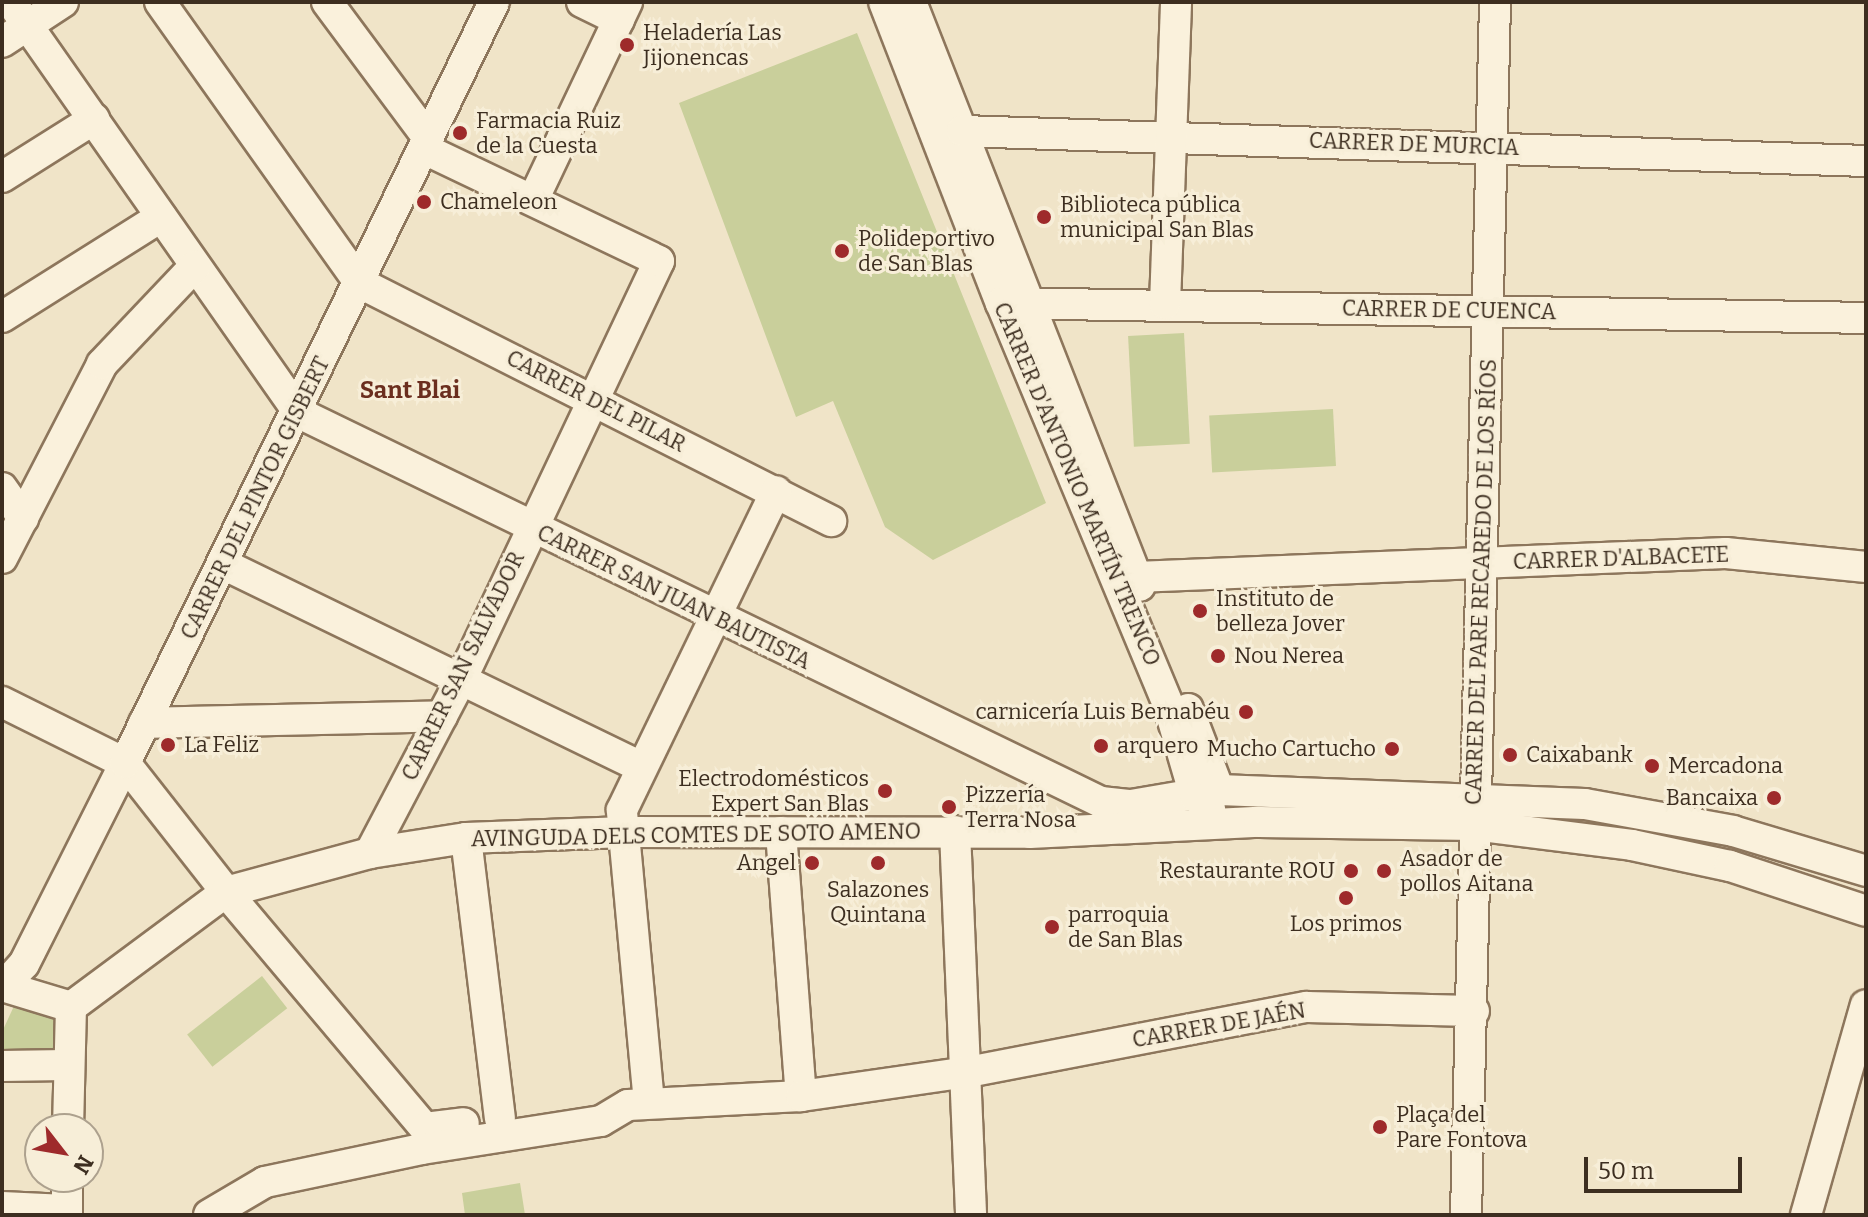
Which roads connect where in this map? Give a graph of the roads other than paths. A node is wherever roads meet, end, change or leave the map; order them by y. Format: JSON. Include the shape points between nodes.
{"nodes":[{"id":1,"x":63,"y":2,"type":"edge"},
{"id":2,"x":160,"y":2,"type":"edge"},
{"id":3,"x":327,"y":2,"type":"edge"},
{"id":4,"x":494,"y":2,"type":"edge"},
{"id":5,"x":582,"y":2,"type":"edge"},
{"id":6,"x":884,"y":2,"type":"edge"},
{"id":7,"x":911,"y":2,"type":"edge"},
{"id":8,"x":1176,"y":2,"type":"edge"},
{"id":9,"x":1495,"y":2,"type":"edge"},
{"id":10,"x":623,"y":11,"type":"edge"},
{"id":11,"x":19,"y":14,"type":"edge"},
{"id":12,"x":2,"y":42,"type":"edge"},
{"id":13,"x":94,"y":119,"type":"junction"},
{"id":14,"x":962,"y":131,"type":"junction"},
{"id":15,"x":1170,"y":137,"type":"junction"},
{"id":16,"x":426,"y":144,"type":"junction"},
{"id":17,"x":1493,"y":146,"type":"junction"},
{"id":18,"x":1866,"y":161,"type":"edge"},
{"id":19,"x":2,"y":177,"type":"edge"},
{"id":20,"x":534,"y":198,"type":"junction"},
{"id":21,"x":161,"y":217,"type":"junction"},
{"id":22,"x":195,"y":266,"type":"junction"},
{"id":23,"x":360,"y":283,"type":"junction"},
{"id":24,"x":1032,"y":302,"type":"junction"},
{"id":25,"x":1001,"y":303,"type":"junction"},
{"id":26,"x":1165,"y":304,"type":"junction"},
{"id":27,"x":1489,"y":310,"type":"junction"},
{"id":28,"x":2,"y":317,"type":"edge"},
{"id":29,"x":1866,"y":318,"type":"edge"},
{"id":30,"x":591,"y":400,"type":"junction"},
{"id":31,"x":299,"y":413,"type":"junction"},
{"id":32,"x":2,"y":488,"type":"edge"},
{"id":33,"x":776,"y":491,"type":"junction"},
{"id":34,"x":23,"y":518,"type":"junction"},
{"id":35,"x":831,"y":521,"type":"dead end"},
{"id":36,"x":530,"y":526,"type":"junction"},
{"id":37,"x":2,"y":558,"type":"edge"},
{"id":38,"x":1485,"y":563,"type":"junction"},
{"id":39,"x":223,"y":564,"type":"junction"},
{"id":40,"x":1866,"y":567,"type":"edge"},
{"id":41,"x":1136,"y":577,"type":"junction"},
{"id":42,"x":715,"y":618,"type":"junction"},
{"id":43,"x":461,"y":680,"type":"junction"},
{"id":44,"x":2,"y":702,"type":"edge"},
{"id":45,"x":442,"y":716,"type":"junction"},
{"id":46,"x":144,"y":723,"type":"junction"},
{"id":47,"x":125,"y":763,"type":"junction"},
{"id":48,"x":641,"y":767,"type":"junction"},
{"id":49,"x":1051,"y":778,"type":"junction"},
{"id":50,"x":1212,"y":803,"type":"junction"},
{"id":51,"x":1473,"y":811,"type":"junction"},
{"id":52,"x":955,"y":831,"type":"junction"},
{"id":53,"x":625,"y":832,"type":"junction"},
{"id":54,"x":781,"y":832,"type":"junction"},
{"id":55,"x":1030,"y":833,"type":"junction"},
{"id":56,"x":466,"y":838,"type":"junction"},
{"id":57,"x":370,"y":853,"type":"junction"},
{"id":58,"x":1866,"y":871,"type":"edge"},
{"id":59,"x":226,"y":892,"type":"junction"},
{"id":60,"x":1866,"y":911,"type":"edge"},
{"id":61,"x":2,"y":988,"type":"edge"},
{"id":62,"x":1866,"y":1005,"type":"edge"},
{"id":63,"x":71,"y":1007,"type":"junction"},
{"id":64,"x":1474,"y":1011,"type":"junction"},
{"id":65,"x":66,"y":1065,"type":"junction"},
{"id":66,"x":2,"y":1066,"type":"edge"},
{"id":67,"x":968,"y":1072,"type":"junction"},
{"id":68,"x":801,"y":1096,"type":"junction"},
{"id":69,"x":639,"y":1104,"type":"junction"},
{"id":70,"x":68,"y":1113,"type":"edge"},
{"id":71,"x":500,"y":1118,"type":"junction"},
{"id":72,"x":2,"y":1207,"type":"edge"},
{"id":73,"x":66,"y":1212,"type":"edge"},
{"id":74,"x":209,"y":1215,"type":"edge"},
{"id":75,"x":971,"y":1215,"type":"edge"},
{"id":76,"x":1466,"y":1215,"type":"edge"},
{"id":77,"x":1806,"y":1215,"type":"edge"}],
"edges":[{"from":1,"to":11,"type":"street"},
{"from":2,"to":23,"type":"street"},
{"from":3,"to":16,"type":"street"},
{"from":4,"to":16,"type":"street","name":"CARRER DEL PINTOR GISBERT"},
{"from":5,"to":10,"type":"street"},
{"from":6,"to":25,"type":"street","name":"CARRER D'ANTONIO MARTÍN TRENCO"},
{"from":7,"to":14,"type":"street","name":"CARRER D'ANTONIO MARTÍN TRENCO"},
{"from":8,"to":15,"type":"street"},
{"from":9,"to":17,"type":"street","name":"CARRER DEL PARE RECAREDO DE LOS RÍOS"},
{"from":10,"to":20,"type":"street"},
{"from":11,"to":12,"type":"street"},
{"from":11,"to":13,"type":"street"},
{"from":13,"to":19,"type":"street"},
{"from":13,"to":21,"type":"street"},
{"from":14,"to":15,"type":"street","name":"CARRER DE MURCIA"},
{"from":14,"to":24,"type":"street","name":"CARRER D'ANTONIO MARTÍN TRENCO"},
{"from":15,"to":17,"type":"street","name":"CARRER DE MURCIA"},
{"from":15,"to":26,"type":"street"},
{"from":16,"to":20,"type":"street"},
{"from":16,"to":23,"type":"street","name":"CARRER DEL PINTOR GISBERT"},
{"from":17,"to":18,"type":"street","name":"CARRER DE MURCIA"},
{"from":17,"to":27,"type":"street","name":"CARRER DEL PARE RECAREDO DE LOS RÍOS"},
{"from":20,"to":30,"type":"street","name":"CARRER SAN SALVADOR","via":[[659,261]]},
{"from":21,"to":22,"type":"street"},
{"from":21,"to":28,"type":"street"},
{"from":22,"to":31,"type":"street"},
{"from":22,"to":34,"type":"street","via":[[102,364]]},
{"from":23,"to":30,"type":"street","name":"CARRER DEL PILAR"},
{"from":23,"to":31,"type":"street","name":"CARRER DEL PINTOR GISBERT"},
{"from":24,"to":25,"type":"street","name":"CARRER DE CUENCA"},
{"from":24,"to":26,"type":"street","name":"CARRER DE CUENCA"},
{"from":24,"to":41,"type":"street","name":"CARRER D'ANTONIO MARTÍN TRENCO"},
{"from":25,"to":50,"type":"street","name":"CARRER D'ANTONIO MARTÍN TRENCO"},
{"from":26,"to":27,"type":"street","name":"CARRER DE CUENCA"},
{"from":27,"to":29,"type":"street","name":"CARRER DE CUENCA"},
{"from":27,"to":38,"type":"street","name":"CARRER DEL PARE RECAREDO DE LOS RÍOS"},
{"from":30,"to":33,"type":"street","name":"CARRER DEL PILAR"},
{"from":30,"to":36,"type":"street","name":"CARRER SAN SALVADOR"},
{"from":31,"to":36,"type":"street","name":"CARRER SAN JUAN BAUTISTA"},
{"from":31,"to":39,"type":"street","name":"CARRER DEL PINTOR GISBERT"},
{"from":32,"to":34,"type":"street"},
{"from":33,"to":35,"type":"street","name":"CARRER DEL PILAR"},
{"from":33,"to":42,"type":"street"},
{"from":34,"to":37,"type":"street"},
{"from":36,"to":42,"type":"street","name":"CARRER SAN JUAN BAUTISTA"},
{"from":36,"to":43,"type":"street","name":"CARRER SAN SALVADOR"},
{"from":38,"to":40,"type":"street","name":"CARRER D'ALBACETE","via":[[1726,553]]},
{"from":38,"to":41,"type":"street","name":"CARRER D'ALBACETE"},
{"from":38,"to":51,"type":"street","name":"CARRER DEL PARE RECAREDO DE LOS RÍOS"},
{"from":39,"to":43,"type":"street"},
{"from":39,"to":46,"type":"street","name":"CARRER DEL PINTOR GISBERT"},
{"from":41,"to":50,"type":"street","name":"CARRER D'ANTONIO MARTÍN TRENCO"},
{"from":42,"to":48,"type":"street"},
{"from":42,"to":49,"type":"street","name":"CARRER SAN JUAN BAUTISTA"},
{"from":43,"to":45,"type":"street","name":"CARRER SAN SALVADOR"},
{"from":43,"to":48,"type":"street"},
{"from":44,"to":47,"type":"street"},
{"from":45,"to":46,"type":"street"},
{"from":45,"to":57,"type":"street","name":"CARRER SAN SALVADOR"},
{"from":46,"to":47,"type":"street","name":"CARRER DEL PINTOR GISBERT"},
{"from":47,"to":59,"type":"street"},
{"from":47,"to":61,"type":"street","name":"CARRER DEL PINTOR GISBERT","via":[[24,964]]},
{"from":48,"to":53,"type":"street","via":[[622,810]]},
{"from":49,"to":50,"type":"street","name":"AVINGUDA DELS COMTES DE SOTO AMENO","via":[[1101,802]]},
{"from":49,"to":55,"type":"street","via":[[1050,811]]},
{"from":50,"to":51,"type":"street","name":"AVINGUDA DELS COMTES DE SOTO AMENO"},
{"from":50,"to":51,"type":"street","name":"AVINGUDA DELS COMTES DE SOTO AMENO","via":[[1311,822]]},
{"from":50,"to":55,"type":"street","name":"AVINGUDA DELS COMTES DE SOTO AMENO","via":[[1133,829]]},
{"from":51,"to":58,"type":"street","via":[[1585,804],[1703,826]]},
{"from":51,"to":60,"type":"street","via":[[1702,860]]},
{"from":51,"to":64,"type":"street","name":"CARRER DEL PARE RECAREDO DE LOS RÍOS"},
{"from":52,"to":54,"type":"street","name":"AVINGUDA DELS COMTES DE SOTO AMENO"},
{"from":52,"to":55,"type":"street","name":"AVINGUDA DELS COMTES DE SOTO AMENO"},
{"from":52,"to":67,"type":"street"},
{"from":53,"to":54,"type":"street","name":"AVINGUDA DELS COMTES DE SOTO AMENO"},
{"from":53,"to":56,"type":"street","name":"AVINGUDA DELS COMTES DE SOTO AMENO"},
{"from":53,"to":69,"type":"street"},
{"from":54,"to":68,"type":"street"},
{"from":56,"to":57,"type":"street","name":"AVINGUDA DELS COMTES DE SOTO AMENO"},
{"from":56,"to":71,"type":"street"},
{"from":57,"to":59,"type":"street","name":"AVINGUDA DELS COMTES DE SOTO AMENO"},
{"from":59,"to":63,"type":"street","name":"AVINGUDA DELS COMTES DE SOTO AMENO"},
{"from":59,"to":71,"type":"street","name":"CARRER DE JAÉN","via":[[425,1128]]},
{"from":61,"to":63,"type":"street"},
{"from":62,"to":77,"type":"street"},
{"from":63,"to":65,"type":"street"},
{"from":64,"to":67,"type":"street","name":"CARRER DE JAÉN","via":[[1307,1007]]},
{"from":64,"to":76,"type":"street","name":"CARRER DEL PARE RECAREDO DE LOS RÍOS"},
{"from":65,"to":66,"type":"street"},
{"from":65,"to":70,"type":"street"},
{"from":67,"to":68,"type":"street","name":"CARRER DE JAÉN"},
{"from":67,"to":75,"type":"street"},
{"from":68,"to":69,"type":"street","name":"CARRER DE JAÉN"},
{"from":69,"to":71,"type":"street","name":"CARRER DE JAÉN","via":[[609,1103]]},
{"from":69,"to":74,"type":"street","via":[[601,1121],[422,1149],[265,1182]]},
{"from":72,"to":73,"type":"street"}]}
